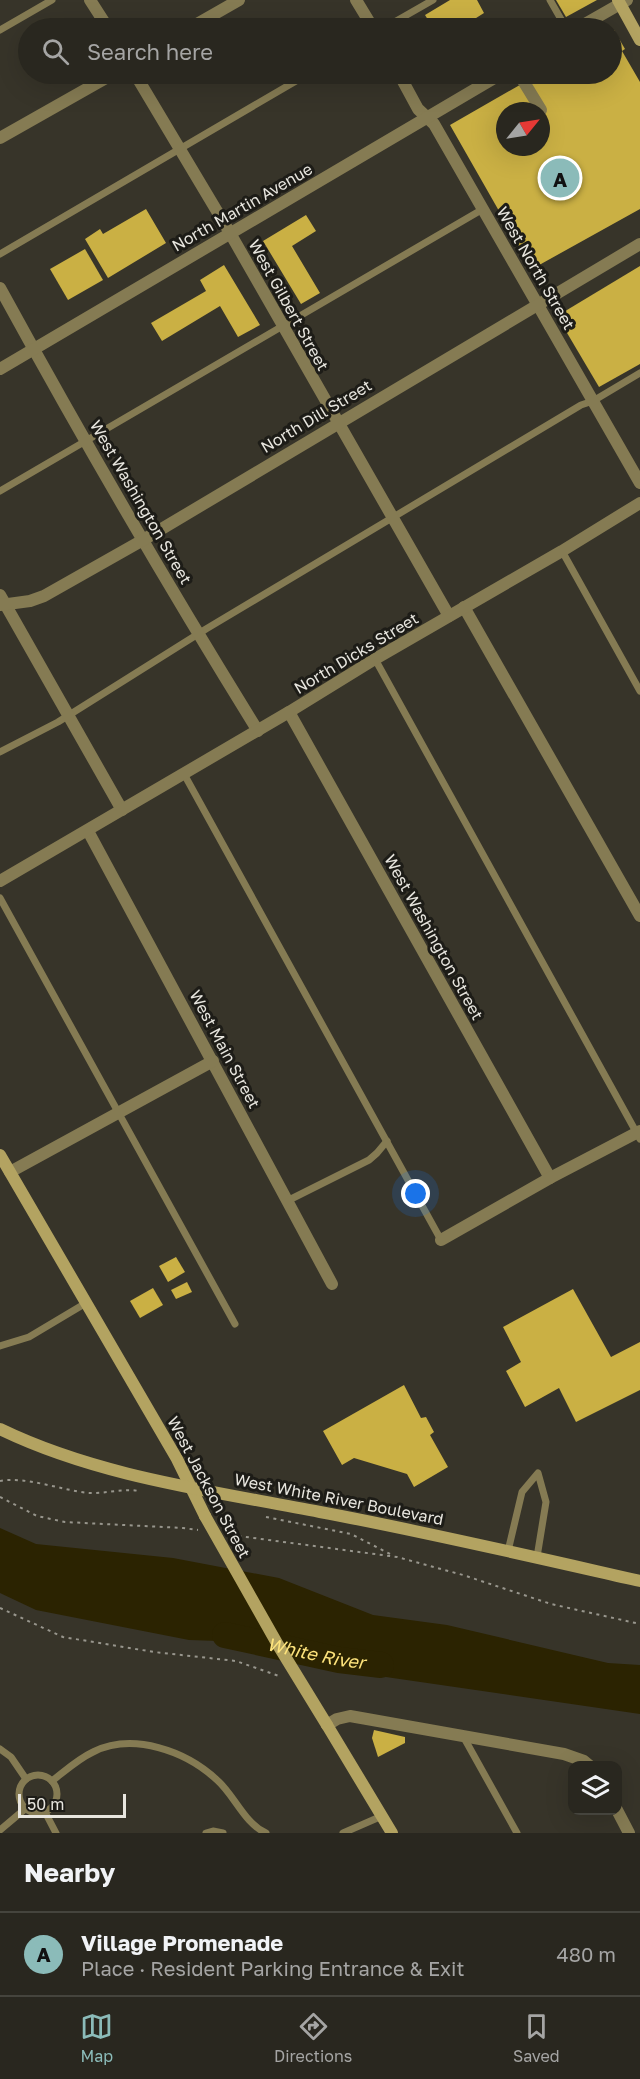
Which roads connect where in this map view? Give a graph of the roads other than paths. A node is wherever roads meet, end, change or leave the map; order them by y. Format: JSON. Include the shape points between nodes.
{"nodes":[{"id":1,"x":52,"y":0,"type":"edge"},
{"id":2,"x":90,"y":0,"type":"edge"},
{"id":3,"x":239,"y":0,"type":"edge"},
{"id":4,"x":356,"y":0,"type":"edge"},
{"id":5,"x":433,"y":0,"type":"edge"},
{"id":6,"x":550,"y":0,"type":"edge"},
{"id":7,"x":622,"y":1,"type":"edge"},
{"id":8,"x":21,"y":18,"type":"edge"},
{"id":9,"x":102,"y":18,"type":"edge"},
{"id":10,"x":208,"y":18,"type":"edge"},
{"id":11,"x":367,"y":18,"type":"edge"},
{"id":12,"x":402,"y":18,"type":"edge"},
{"id":13,"x":560,"y":18,"type":"edge"},
{"id":14,"x":594,"y":18,"type":"edge"},
{"id":15,"x":18,"y":20,"type":"edge"},
{"id":16,"x":0,"y":30,"type":"edge"},
{"id":17,"x":640,"y":39,"type":"edge"},
{"id":18,"x":95,"y":84,"type":"edge"},
{"id":19,"x":141,"y":84,"type":"edge"},
{"id":20,"x":291,"y":84,"type":"edge"},
{"id":21,"x":404,"y":84,"type":"edge"},
{"id":22,"x":484,"y":84,"type":"edge"},
{"id":23,"x":519,"y":84,"type":"edge"},
{"id":24,"x":525,"y":84,"type":"edge"},
{"id":25,"x":530,"y":102,"type":"edge"},
{"id":26,"x":536,"y":102,"type":"edge"},
{"id":27,"x":428,"y":117,"type":"junction"},
{"id":28,"x":0,"y":138,"type":"edge"},
{"id":29,"x":180,"y":149,"type":"junction"},
{"id":30,"x":483,"y":209,"type":"junction"},
{"id":31,"x":230,"y":233,"type":"junction"},
{"id":32,"x":640,"y":244,"type":"edge"},
{"id":33,"x":0,"y":254,"type":"edge"},
{"id":34,"x":0,"y":288,"type":"edge"},
{"id":35,"x":537,"y":304,"type":"junction"},
{"id":36,"x":282,"y":327,"type":"junction"},
{"id":37,"x":34,"y":349,"type":"junction"},
{"id":38,"x":0,"y":369,"type":"edge"},
{"id":39,"x":640,"y":372,"type":"edge"},
{"id":40,"x":592,"y":401,"type":"junction"},
{"id":41,"x":337,"y":423,"type":"junction"},
{"id":42,"x":87,"y":441,"type":"junction"},
{"id":43,"x":640,"y":483,"type":"edge"},
{"id":44,"x":0,"y":491,"type":"edge"},
{"id":45,"x":640,"y":503,"type":"edge"},
{"id":46,"x":392,"y":519,"type":"junction"},
{"id":47,"x":143,"y":540,"type":"junction"},
{"id":48,"x":562,"y":551,"type":"junction"},
{"id":49,"x":2,"y":601,"type":"edge"},
{"id":50,"x":464,"y":607,"type":"junction"},
{"id":51,"x":449,"y":616,"type":"junction"},
{"id":52,"x":198,"y":635,"type":"junction"},
{"id":53,"x":375,"y":659,"type":"junction"},
{"id":54,"x":640,"y":691,"type":"edge"},
{"id":55,"x":289,"y":712,"type":"junction"},
{"id":56,"x":68,"y":715,"type":"junction"},
{"id":57,"x":258,"y":730,"type":"junction"},
{"id":58,"x":0,"y":752,"type":"edge"},
{"id":59,"x":184,"y":774,"type":"junction"},
{"id":60,"x":122,"y":810,"type":"junction"},
{"id":61,"x":88,"y":831,"type":"junction"},
{"id":62,"x":0,"y":880,"type":"edge"},
{"id":63,"x":0,"y":898,"type":"edge"},
{"id":64,"x":640,"y":916,"type":"edge"},
{"id":65,"x":213,"y":1061,"type":"junction"},
{"id":66,"x":120,"y":1113,"type":"junction"},
{"id":67,"x":639,"y":1134,"type":"edge"},
{"id":68,"x":387,"y":1140,"type":"junction"},
{"id":69,"x":0,"y":1155,"type":"edge"},
{"id":70,"x":10,"y":1172,"type":"junction"},
{"id":71,"x":550,"y":1178,"type":"junction"},
{"id":72,"x":287,"y":1201,"type":"junction"},
{"id":73,"x":441,"y":1240,"type":"joint"},
{"id":74,"x":332,"y":1284,"type":"dead end"},
{"id":75,"x":86,"y":1303,"type":"junction"},
{"id":76,"x":235,"y":1324,"type":"dead end"},
{"id":77,"x":0,"y":1346,"type":"edge"},
{"id":78,"x":0,"y":1429,"type":"edge"},
{"id":79,"x":192,"y":1487,"type":"junction"},
{"id":80,"x":508,"y":1551,"type":"junction"},
{"id":81,"x":537,"y":1557,"type":"junction"},
{"id":82,"x":640,"y":1581,"type":"edge"},
{"id":83,"x":327,"y":1725,"type":"junction"},
{"id":84,"x":463,"y":1736,"type":"junction"},
{"id":85,"x":0,"y":1749,"type":"edge"},
{"id":86,"x":584,"y":1761,"type":"edge"},
{"id":87,"x":26,"y":1779,"type":"junction"},
{"id":88,"x":52,"y":1781,"type":"junction"},
{"id":89,"x":25,"y":1809,"type":"junction"},
{"id":90,"x":45,"y":1812,"type":"junction"},
{"id":91,"x":382,"y":1815,"type":"junction"},
{"id":92,"x":620,"y":1815,"type":"edge"},
{"id":93,"x":0,"y":1830,"type":"edge"},
{"id":94,"x":256,"y":1831,"type":"edge"},
{"id":95,"x":56,"y":1833,"type":"edge"},
{"id":96,"x":206,"y":1833,"type":"edge"},
{"id":97,"x":223,"y":1833,"type":"edge"},
{"id":98,"x":266,"y":1833,"type":"edge"},
{"id":99,"x":344,"y":1833,"type":"edge"},
{"id":100,"x":392,"y":1833,"type":"edge"},
{"id":101,"x":517,"y":1833,"type":"edge"},
{"id":102,"x":630,"y":1833,"type":"edge"}],
"edges":[{"from":1,"to":8,"type":"lane"},
{"from":2,"to":9,"type":"street"},
{"from":3,"to":10,"type":"street"},
{"from":4,"to":11,"type":"street"},
{"from":5,"to":12,"type":"lane"},
{"from":6,"to":13,"type":"lane"},
{"from":7,"to":14,"type":"street"},
{"from":7,"to":17,"type":"main road"},
{"from":15,"to":16,"type":"lane"},
{"from":18,"to":28,"type":"street"},
{"from":19,"to":29,"type":"street","name":"West Gilbert Street"},
{"from":20,"to":29,"type":"lane"},
{"from":21,"to":27,"type":"street","name":"West North Street","via":[[418,109]]},
{"from":22,"to":27,"type":"street","name":"North Martin Avenue"},
{"from":23,"to":25,"type":"street"},
{"from":24,"to":26,"type":"street"},
{"from":27,"to":30,"type":"street","name":"West North Street"},
{"from":27,"to":31,"type":"street","name":"North Martin Avenue"},
{"from":29,"to":31,"type":"street","name":"West Gilbert Street"},
{"from":29,"to":33,"type":"lane"},
{"from":30,"to":35,"type":"street","name":"West North Street"},
{"from":30,"to":36,"type":"lane"},
{"from":31,"to":36,"type":"street","name":"West Gilbert Street"},
{"from":31,"to":37,"type":"street","name":"North Martin Avenue"},
{"from":32,"to":35,"type":"street","name":"North Dill Street"},
{"from":34,"to":37,"type":"street","name":"West Washington Street"},
{"from":35,"to":40,"type":"street","name":"West North Street"},
{"from":35,"to":41,"type":"street","name":"North Dill Street"},
{"from":36,"to":41,"type":"street","name":"West Gilbert Street"},
{"from":36,"to":42,"type":"lane"},
{"from":37,"to":38,"type":"street","name":"North Martin Avenue"},
{"from":37,"to":42,"type":"street","name":"West Washington Street"},
{"from":39,"to":40,"type":"lane"},
{"from":40,"to":43,"type":"street","name":"West North Street"},
{"from":40,"to":46,"type":"lane"},
{"from":41,"to":46,"type":"street","name":"West Gilbert Street"},
{"from":41,"to":47,"type":"street","name":"North Dill Street"},
{"from":42,"to":44,"type":"lane"},
{"from":42,"to":47,"type":"street","name":"West Washington Street"},
{"from":45,"to":48,"type":"street","name":"North Dicks Street"},
{"from":46,"to":51,"type":"street","name":"West Gilbert Street"},
{"from":46,"to":52,"type":"lane"},
{"from":47,"to":49,"type":"street","name":"North Dill Street","via":[[44,596],[30,601]]},
{"from":47,"to":52,"type":"street","name":"West Washington Street"},
{"from":48,"to":50,"type":"street","name":"North Dicks Street"},
{"from":48,"to":54,"type":"lane"},
{"from":49,"to":56,"type":"street"},
{"from":50,"to":51,"type":"street","name":"North Dicks Street"},
{"from":50,"to":64,"type":"street"},
{"from":51,"to":53,"type":"street","name":"North Dicks Street"},
{"from":52,"to":56,"type":"lane"},
{"from":52,"to":57,"type":"street","name":"West Washington Street"},
{"from":53,"to":55,"type":"street","name":"North Dicks Street"},
{"from":53,"to":67,"type":"lane"},
{"from":55,"to":57,"type":"street","name":"North Dicks Street"},
{"from":55,"to":71,"type":"street","name":"West Washington Street"},
{"from":56,"to":58,"type":"lane"},
{"from":56,"to":60,"type":"street"},
{"from":57,"to":59,"type":"street","name":"North Dicks Street"},
{"from":59,"to":60,"type":"street","name":"North Dicks Street"},
{"from":59,"to":68,"type":"lane"},
{"from":60,"to":61,"type":"street","name":"North Dicks Street"},
{"from":61,"to":62,"type":"street","name":"North Dicks Street"},
{"from":61,"to":65,"type":"street","name":"West Main Street"},
{"from":63,"to":66,"type":"lane"},
{"from":65,"to":66,"type":"street"},
{"from":65,"to":72,"type":"street","name":"West Main Street"},
{"from":66,"to":70,"type":"street"},
{"from":66,"to":76,"type":"lane"},
{"from":67,"to":71,"type":"street"},
{"from":68,"to":72,"type":"lane","via":[[369,1160]]},
{"from":68,"to":73,"type":"lane"},
{"from":69,"to":70,"type":"main road","name":"West Jackson Street"},
{"from":70,"to":75,"type":"main road","name":"West Jackson Street"},
{"from":71,"to":73,"type":"street"},
{"from":72,"to":74,"type":"street","name":"West Main Street"},
{"from":75,"to":77,"type":"lane","via":[[29,1337]]},
{"from":75,"to":79,"type":"main road","name":"West Jackson Street"},
{"from":78,"to":79,"type":"main road","name":"West White River Boulevard","via":[[87,1462]]},
{"from":79,"to":80,"type":"main road","name":"West White River Boulevard"},
{"from":79,"to":83,"type":"main road","name":"West Jackson Street","bridge":true,"via":[[278,1645]]},
{"from":80,"to":81,"type":"main road","name":"West White River Boulevard"},
{"from":80,"to":81,"type":"lane","via":[[522,1492],[538,1473],[546,1502]]},
{"from":81,"to":82,"type":"main road","name":"West White River Boulevard"},
{"from":83,"to":84,"type":"street","via":[[350,1716]]},
{"from":83,"to":91,"type":"main road","name":"West Jackson Street"},
{"from":84,"to":86,"type":"street"},
{"from":84,"to":101,"type":"lane"},
{"from":85,"to":87,"type":"lane","via":[[11,1756]]},
{"from":87,"to":88,"type":"lane","via":[[39,1775]]},
{"from":87,"to":89,"type":"lane","via":[[18,1794]]},
{"from":88,"to":90,"type":"lane","via":[[56,1801]]},
{"from":88,"to":94,"type":"lane","via":[[94,1751],[112,1745],[156,1747],[194,1763],[217,1779]]},
{"from":89,"to":90,"type":"lane","via":[[37,1814]]},
{"from":89,"to":93,"type":"lane"},
{"from":90,"to":95,"type":"lane"},
{"from":91,"to":99,"type":"lane"},
{"from":91,"to":100,"type":"main road","name":"West Jackson Street"},
{"from":92,"to":102,"type":"street"},
{"from":94,"to":98,"type":"lane"},
{"from":96,"to":97,"type":"lane"}]}
